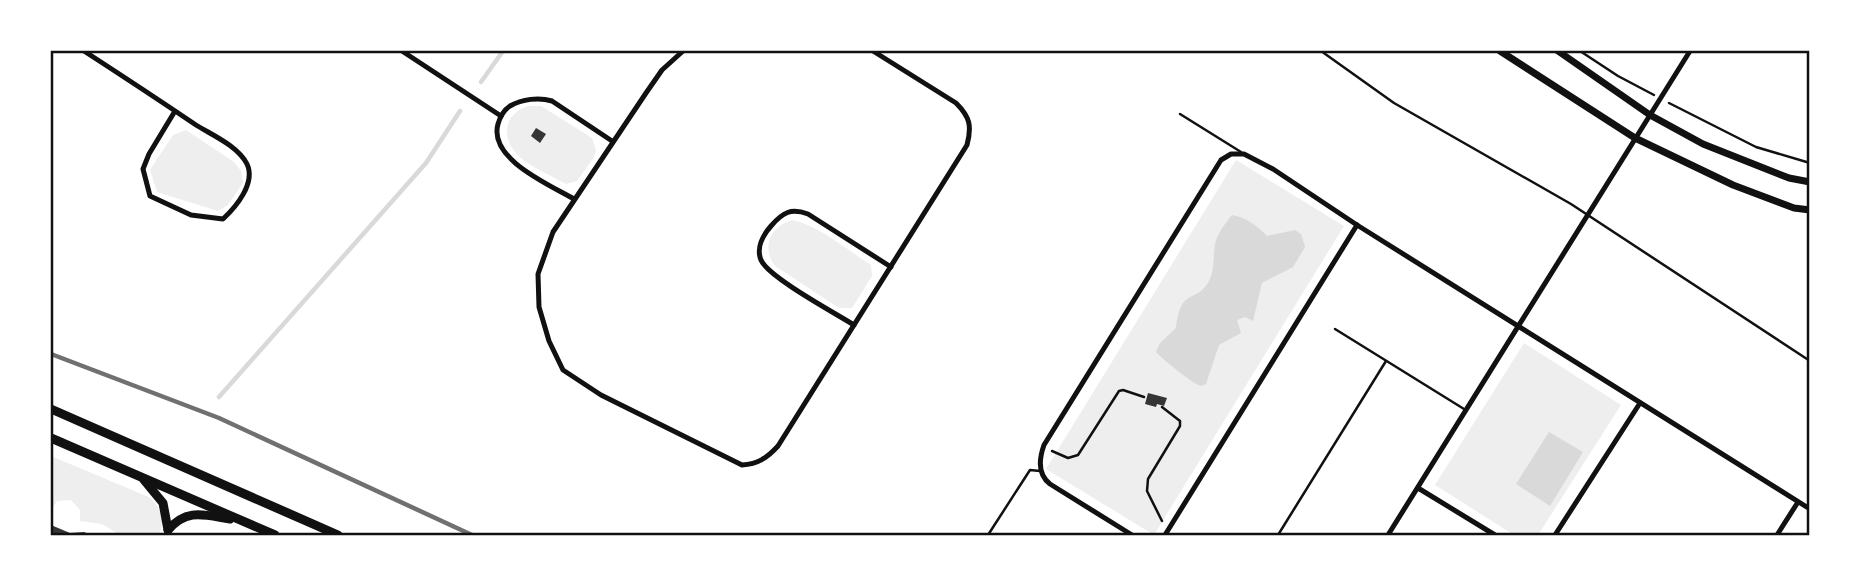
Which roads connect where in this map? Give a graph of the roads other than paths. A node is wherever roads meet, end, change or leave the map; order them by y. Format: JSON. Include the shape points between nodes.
{"nodes":[{"id":1,"x":84,"y":51,"type":"edge"},
{"id":2,"x":402,"y":51,"type":"edge"},
{"id":3,"x":683,"y":51,"type":"edge"},
{"id":4,"x":873,"y":51,"type":"edge"},
{"id":5,"x":1321,"y":51,"type":"edge"},
{"id":6,"x":1500,"y":51,"type":"edge"},
{"id":7,"x":1558,"y":51,"type":"edge"},
{"id":8,"x":1690,"y":51,"type":"edge"},
{"id":9,"x":175,"y":111,"type":"junction"},
{"id":10,"x":1180,"y":114,"type":"dead end"},
{"id":11,"x":1650,"y":115,"type":"junction"},
{"id":12,"x":501,"y":116,"type":"junction"},
{"id":13,"x":1635,"y":138,"type":"junction"},
{"id":14,"x":611,"y":141,"type":"junction"},
{"id":15,"x":1244,"y":154,"type":"junction"},
{"id":16,"x":1810,"y":182,"type":"edge"},
{"id":17,"x":574,"y":199,"type":"junction"},
{"id":18,"x":1810,"y":210,"type":"edge"},
{"id":19,"x":1588,"y":216,"type":"junction"},
{"id":20,"x":1357,"y":225,"type":"junction"},
{"id":21,"x":891,"y":267,"type":"junction"},
{"id":22,"x":854,"y":325,"type":"junction"},
{"id":23,"x":1519,"y":325,"type":"junction"},
{"id":24,"x":1335,"y":329,"type":"dead end"},
{"id":25,"x":1386,"y":361,"type":"junction"},
{"id":26,"x":1810,"y":361,"type":"edge"},
{"id":27,"x":1640,"y":403,"type":"junction"},
{"id":28,"x":51,"y":409,"type":"edge"},
{"id":29,"x":1466,"y":411,"type":"junction"},
{"id":30,"x":51,"y":438,"type":"edge"},
{"id":31,"x":1040,"y":471,"type":"junction"},
{"id":32,"x":141,"y":476,"type":"junction"},
{"id":33,"x":1418,"y":488,"type":"junction"},
{"id":34,"x":1798,"y":502,"type":"junction"},
{"id":35,"x":1810,"y":509,"type":"edge"},
{"id":36,"x":241,"y":521,"type":"junction"},
{"id":37,"x":167,"y":533,"type":"edge"},
{"id":38,"x":275,"y":535,"type":"edge"},
{"id":39,"x":338,"y":535,"type":"edge"},
{"id":40,"x":988,"y":535,"type":"edge"},
{"id":41,"x":1132,"y":535,"type":"edge"},
{"id":42,"x":1165,"y":535,"type":"edge"},
{"id":43,"x":1278,"y":535,"type":"edge"},
{"id":44,"x":1388,"y":535,"type":"edge"},
{"id":45,"x":1495,"y":535,"type":"edge"},
{"id":46,"x":1555,"y":535,"type":"edge"},
{"id":47,"x":1777,"y":535,"type":"edge"}],
"edges":[{"from":1,"to":9,"type":"street"},
{"from":2,"to":12,"type":"street"},
{"from":3,"to":14,"type":"street","via":[[662,70]]},
{"from":4,"to":21,"type":"street","via":[[956,103],[971,127],[967,145]]},
{"from":5,"to":19,"type":"lane","via":[[1394,103]]},
{"from":6,"to":13,"type":"street"},
{"from":7,"to":11,"type":"street"},
{"from":8,"to":11,"type":"street"},
{"from":9,"to":9,"type":"street","via":[[240,154],[248,166],[248,185],[223,219],[191,215],[150,196],[143,169]]},
{"from":10,"to":15,"type":"lane"},
{"from":11,"to":13,"type":"street"},
{"from":11,"to":16,"type":"street","via":[[1703,144]]},
{"from":12,"to":14,"type":"street","via":[[510,106],[541,97]]},
{"from":12,"to":17,"type":"street","via":[[498,144],[508,156]]},
{"from":13,"to":18,"type":"street","via":[[1733,185]]},
{"from":13,"to":19,"type":"street"},
{"from":14,"to":17,"type":"street"},
{"from":15,"to":20,"type":"street"},
{"from":15,"to":31,"type":"street","via":[[1221,160],[1044,445]]},
{"from":17,"to":22,"type":"street","via":[[553,232],[538,274],[539,307],[563,370],[601,395],[742,465],[767,458],[778,446]]},
{"from":19,"to":23,"type":"street"},
{"from":19,"to":26,"type":"lane"},
{"from":20,"to":23,"type":"street"},
{"from":20,"to":42,"type":"street"},
{"from":21,"to":22,"type":"street"},
{"from":21,"to":22,"type":"street","via":[[794,209],[781,214],[767,230],[759,246],[761,261],[773,274]]},
{"from":23,"to":27,"type":"street"},
{"from":23,"to":29,"type":"street"},
{"from":24,"to":25,"type":"lane"},
{"from":25,"to":29,"type":"lane"},
{"from":25,"to":43,"type":"lane"},
{"from":27,"to":34,"type":"street"},
{"from":27,"to":46,"type":"street"},
{"from":28,"to":39,"type":"main road"},
{"from":29,"to":33,"type":"street"},
{"from":30,"to":32,"type":"main road"},
{"from":31,"to":40,"type":"lane","via":[[1030,470]]},
{"from":31,"to":41,"type":"street","via":[[1044,480]]},
{"from":32,"to":36,"type":"main road"},
{"from":32,"to":37,"type":"main road","via":[[163,503]]},
{"from":33,"to":44,"type":"street"},
{"from":33,"to":45,"type":"street"},
{"from":34,"to":35,"type":"street"},
{"from":34,"to":47,"type":"street"},
{"from":36,"to":37,"type":"main road","via":[[193,514],[176,521]]},
{"from":36,"to":38,"type":"main road"}]}
